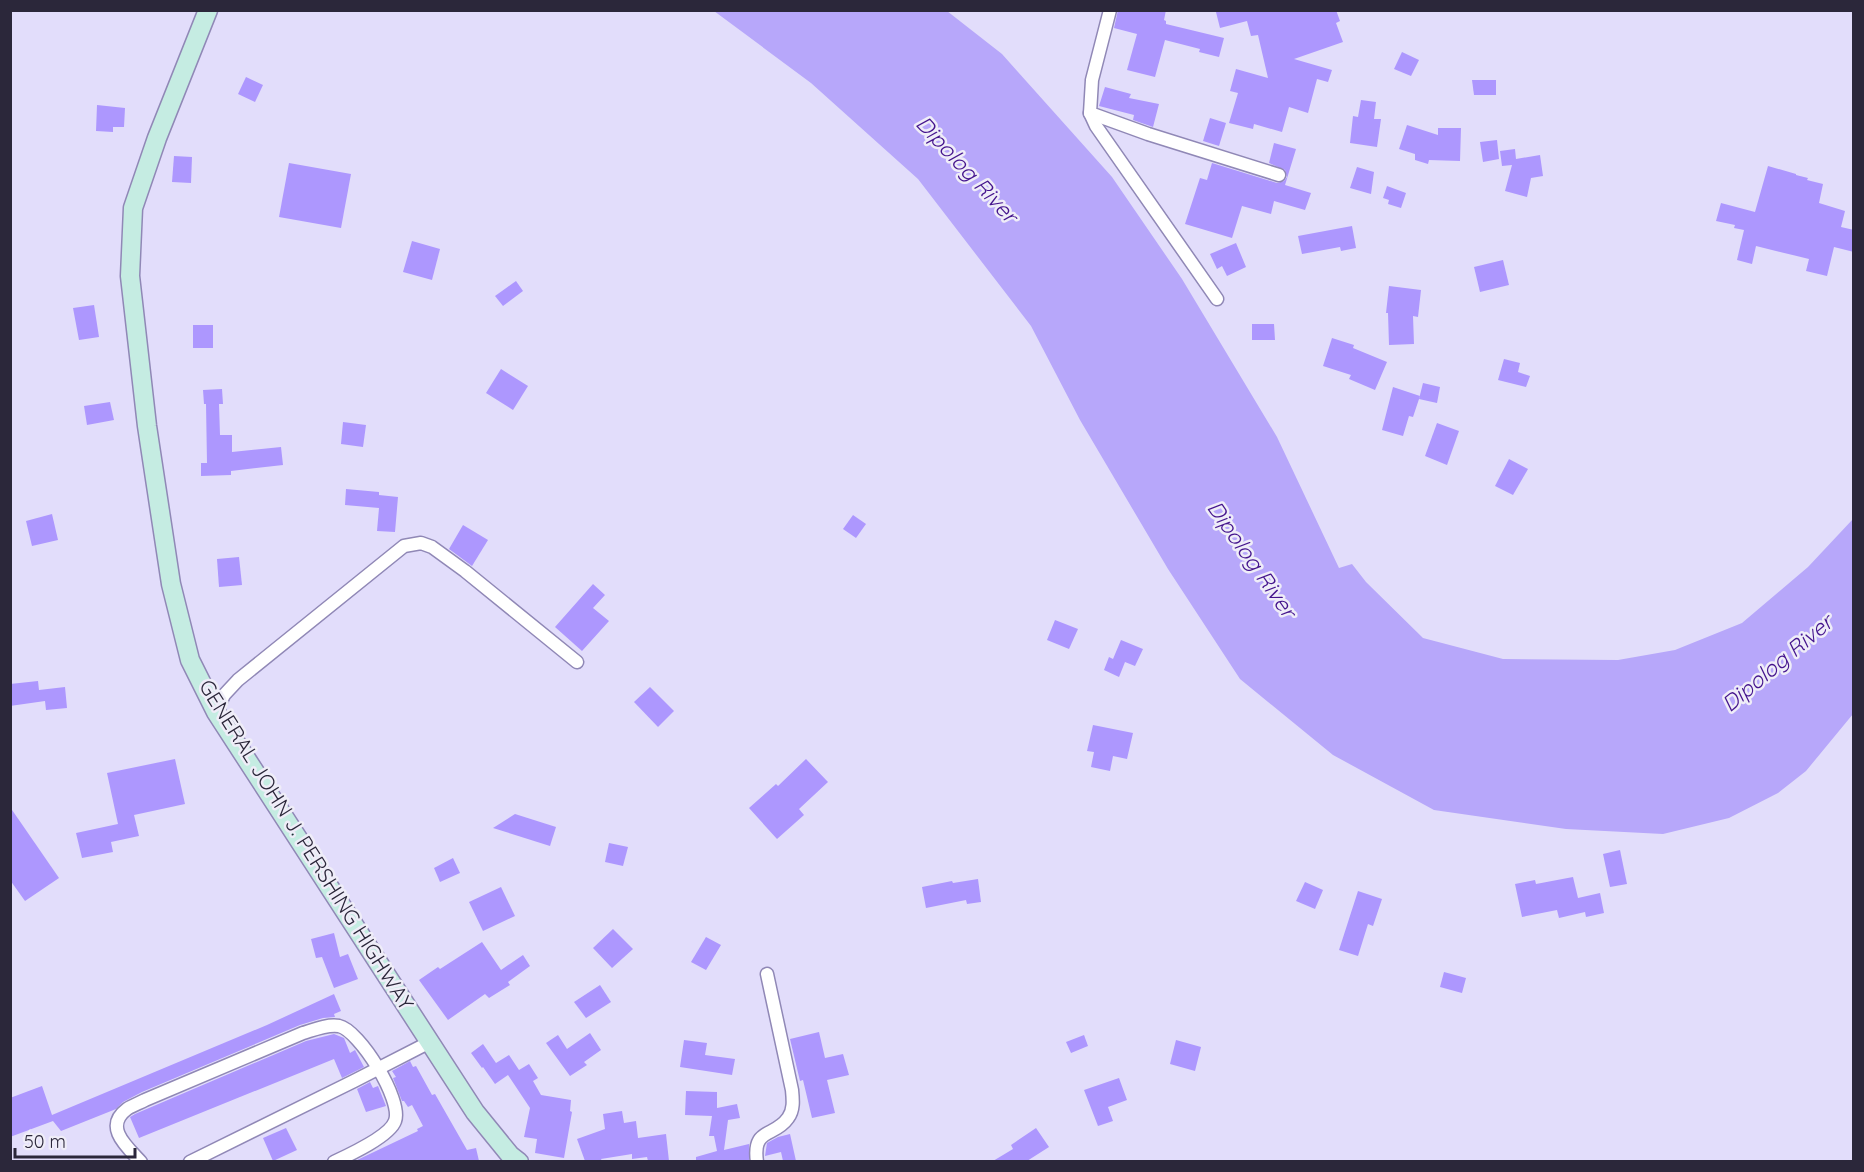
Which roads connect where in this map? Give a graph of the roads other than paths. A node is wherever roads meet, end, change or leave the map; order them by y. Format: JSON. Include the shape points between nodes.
{"nodes":[{"id":1,"x":208,"y":10,"type":"edge"},
{"id":2,"x":1110,"y":10,"type":"edge"},
{"id":3,"x":1090,"y":113,"type":"junction"},
{"id":4,"x":1279,"y":175,"type":"dead end"},
{"id":5,"x":1217,"y":299,"type":"dead end"},
{"id":6,"x":577,"y":662,"type":"dead end"},
{"id":7,"x":216,"y":711,"type":"junction"},
{"id":8,"x":767,"y":974,"type":"dead end"},
{"id":9,"x":430,"y":1042,"type":"junction"},
{"id":10,"x":378,"y":1068,"type":"junction"},
{"id":11,"x":141,"y":1161,"type":"edge"},
{"id":12,"x":190,"y":1161,"type":"edge"},
{"id":13,"x":334,"y":1161,"type":"edge"},
{"id":14,"x":519,"y":1161,"type":"edge"},
{"id":15,"x":757,"y":1161,"type":"edge"}],
"edges":[{"from":1,"to":7,"type":"main road","name":"GENERAL JOHN J. PERSHING HIGHWAY","via":[[133,208],[130,276],[171,584],[190,660]]},
{"from":2,"to":3,"type":"street","via":[[1092,80]]},
{"from":3,"to":4,"type":"street"},
{"from":3,"to":5,"type":"street"},
{"from":6,"to":7,"type":"street","via":[[432,547],[411,544],[238,680]]},
{"from":7,"to":9,"type":"main road","name":"GENERAL JOHN J. PERSHING HIGHWAY"},
{"from":8,"to":15,"type":"street","via":[[793,1107],[777,1128],[762,1135],[757,1144]]},
{"from":9,"to":10,"type":"street"},
{"from":9,"to":14,"type":"main road","name":"GENERAL JOHN J. PERSHING HIGHWAY","via":[[475,1112]]},
{"from":10,"to":11,"type":"street","via":[[352,1033],[339,1026],[303,1033],[127,1109],[118,1119],[117,1132]]},
{"from":10,"to":12,"type":"street"},
{"from":10,"to":13,"type":"street","via":[[392,1093],[395,1122],[385,1134]]}]}
